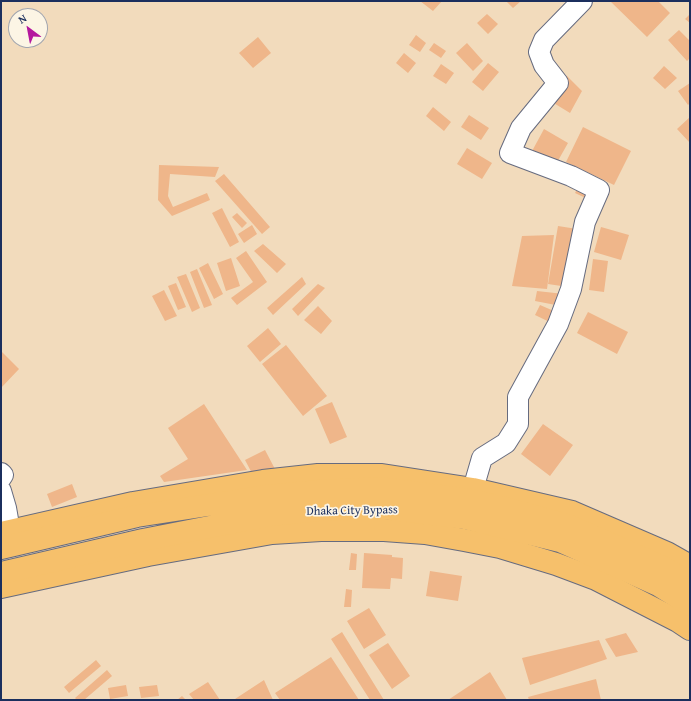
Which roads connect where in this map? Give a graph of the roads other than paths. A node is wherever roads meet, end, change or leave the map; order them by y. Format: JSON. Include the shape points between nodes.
{"nodes":[{"id":1,"x":582,"y":1,"type":"edge"},
{"id":2,"x":1,"y":473,"type":"edge"},
{"id":3,"x":1,"y":478,"type":"edge"},
{"id":4,"x":473,"y":489,"type":"junction"},
{"id":5,"x":1,"y":491,"type":"edge"},
{"id":6,"x":4,"y":537,"type":"edge"},
{"id":7,"x":690,"y":566,"type":"edge"},
{"id":8,"x":1,"y":573,"type":"edge"},
{"id":9,"x":690,"y":583,"type":"edge"},
{"id":10,"x":1,"y":587,"type":"edge"},
{"id":11,"x":690,"y":605,"type":"edge"},
{"id":12,"x":690,"y":629,"type":"edge"}],
"edges":[{"from":1,"to":4,"type":"street","via":[[544,40],[539,52],[544,65],[558,83],[520,128],[510,153],[571,176],[599,190],[585,222],[572,289],[558,324],[518,396],[518,424],[506,443],[482,458]]},
{"from":2,"to":3,"type":"street"},
{"from":4,"to":6,"type":"main road","via":[[382,475],[318,475],[133,504]]},
{"from":4,"to":7,"type":"main road","via":[[572,512],[667,553]]},
{"from":5,"to":6,"type":"street","via":[[6,508]]},
{"from":6,"to":9,"type":"main road","name":"Dhaka City Bypass","via":[[266,496],[318,490],[380,488],[470,500],[568,526],[663,566]]},
{"from":8,"to":11,"type":"main road","name":"Dhaka City Bypass","via":[[143,540],[271,516],[318,510],[383,508],[465,518],[560,541],[658,585]]},
{"from":10,"to":12,"type":"main road","via":[[148,555],[272,533],[321,530],[425,533],[500,547],[556,564],[596,579]]}]}
